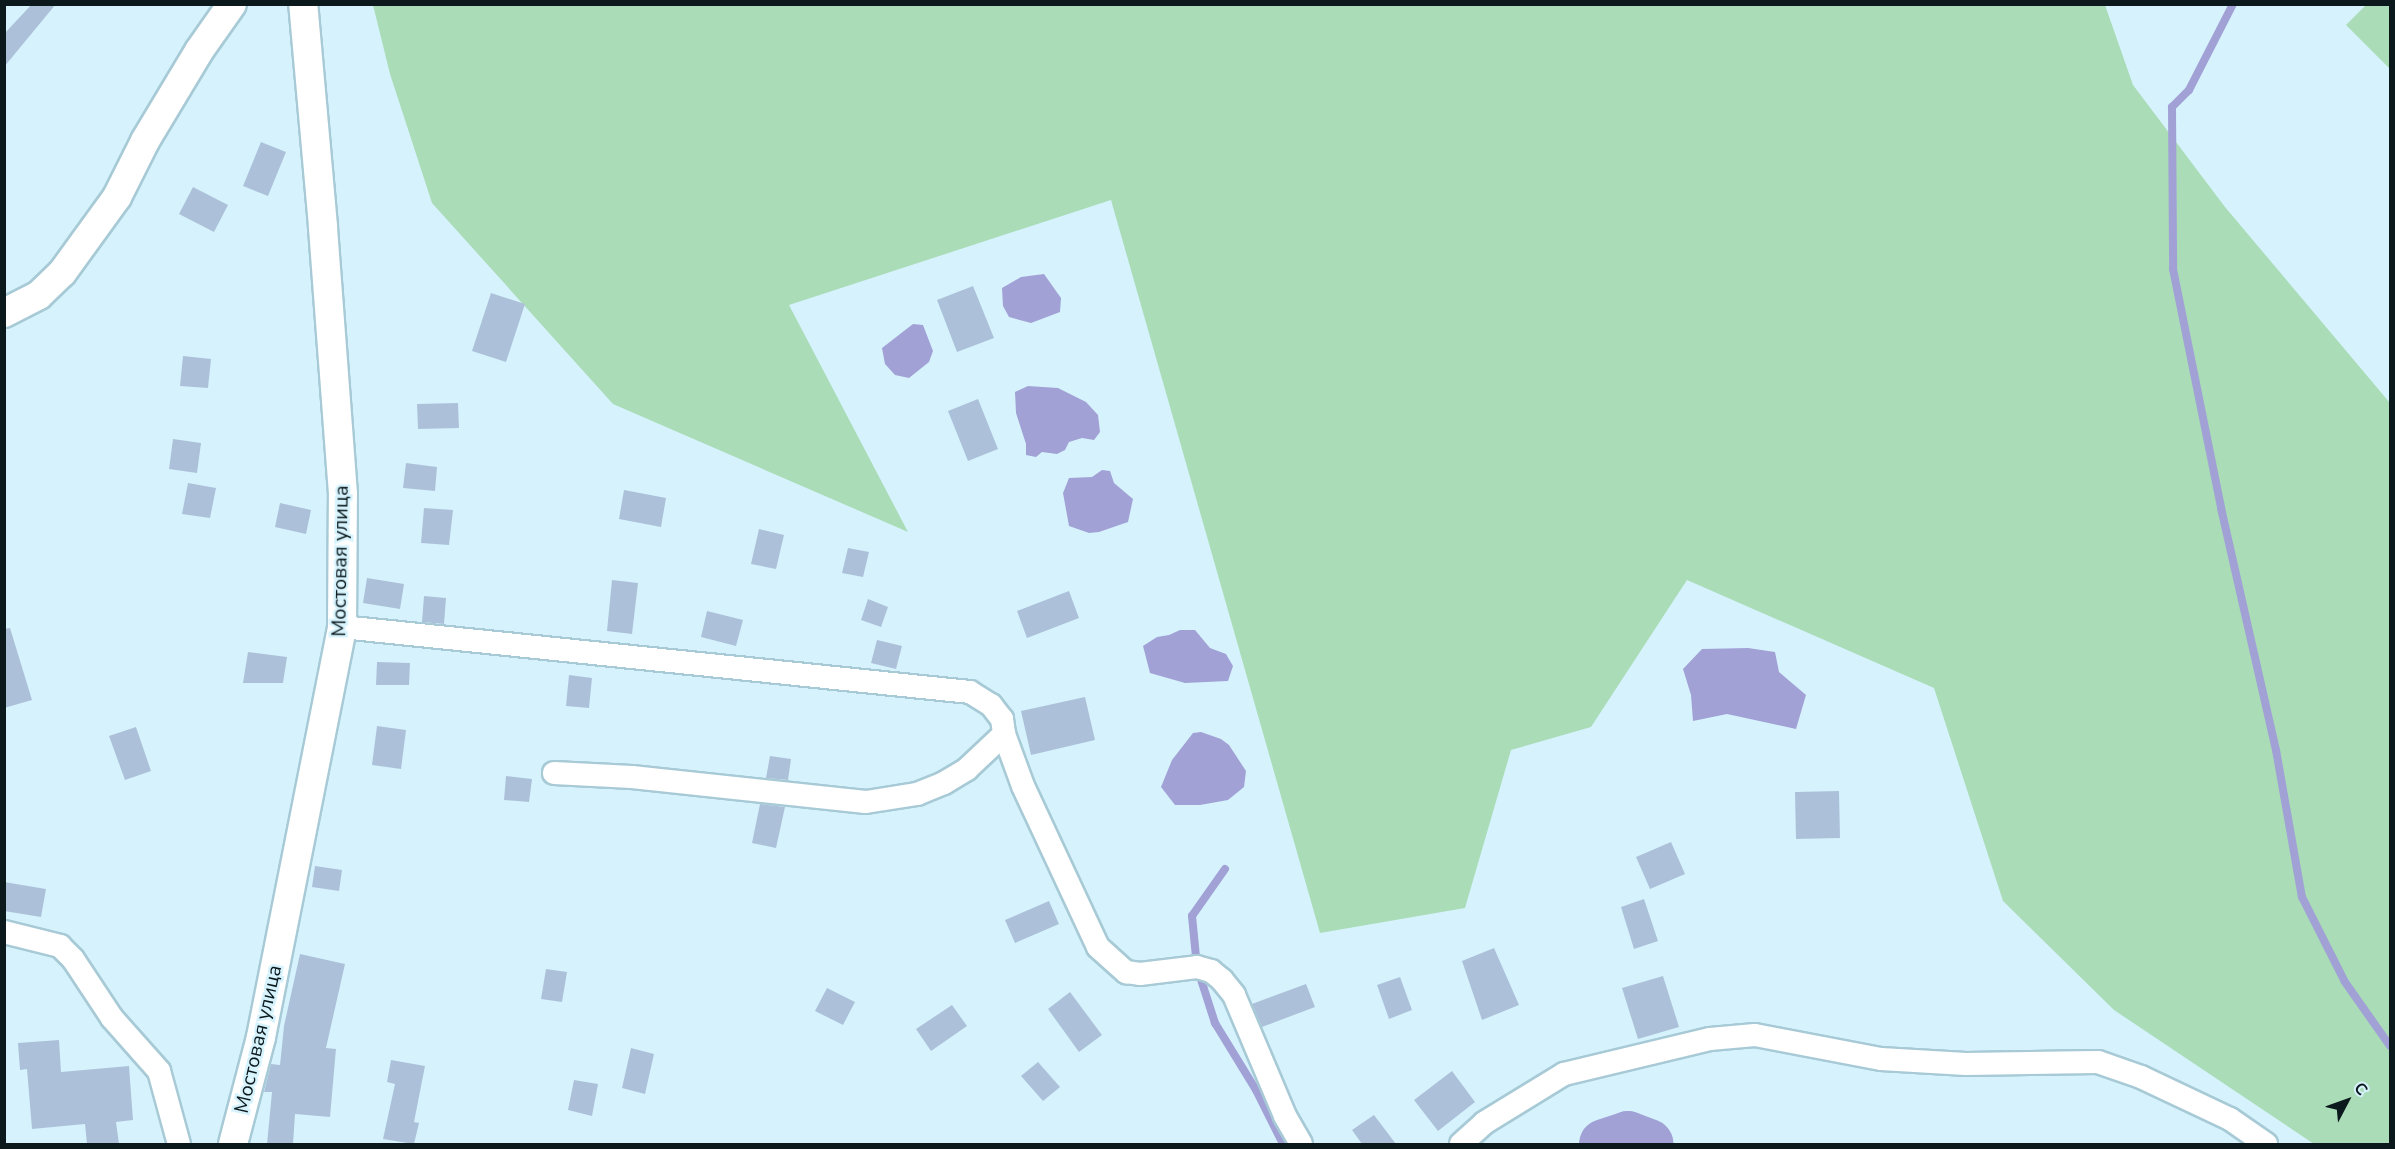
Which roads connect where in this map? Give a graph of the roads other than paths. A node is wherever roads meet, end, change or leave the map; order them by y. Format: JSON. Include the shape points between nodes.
{"nodes":[{"id":1,"x":232,"y":4,"type":"edge"},
{"id":2,"x":303,"y":4,"type":"edge"},
{"id":3,"x":4,"y":313,"type":"edge"},
{"id":4,"x":342,"y":627,"type":"junction"},
{"id":5,"x":1004,"y":734,"type":"junction"},
{"id":6,"x":554,"y":773,"type":"dead end"},
{"id":7,"x":4,"y":932,"type":"edge"},
{"id":8,"x":179,"y":1144,"type":"edge"},
{"id":9,"x":233,"y":1144,"type":"edge"},
{"id":10,"x":1301,"y":1144,"type":"edge"},
{"id":11,"x":1461,"y":1144,"type":"edge"},
{"id":12,"x":2266,"y":1144,"type":"edge"}],
"edges":[{"from":1,"to":3,"type":"street","via":[[198,51],[117,197],[69,264],[39,295]]},
{"from":2,"to":4,"type":"street","name":"Мостовая улица","via":[[343,494]]},
{"from":4,"to":5,"type":"street","via":[[970,692],[991,705],[1002,719]]},
{"from":4,"to":9,"type":"street","name":"Мостовая улица","via":[[261,1037]]},
{"from":5,"to":6,"type":"street","via":[[967,769],[944,783],[917,794],[866,802],[632,777]]},
{"from":5,"to":10,"type":"street","via":[[1023,786],[1098,947],[1126,972],[1197,967],[1212,971],[1222,980],[1234,995],[1285,1116]]},
{"from":7,"to":8,"type":"street","via":[[60,946],[73,959],[112,1018],[159,1071]]},
{"from":11,"to":12,"type":"street","via":[[1484,1123],[1564,1074],[1710,1039],[1755,1035],[1881,1059],[1966,1064],[2098,1062],[2141,1077],[2230,1119]]}]}
